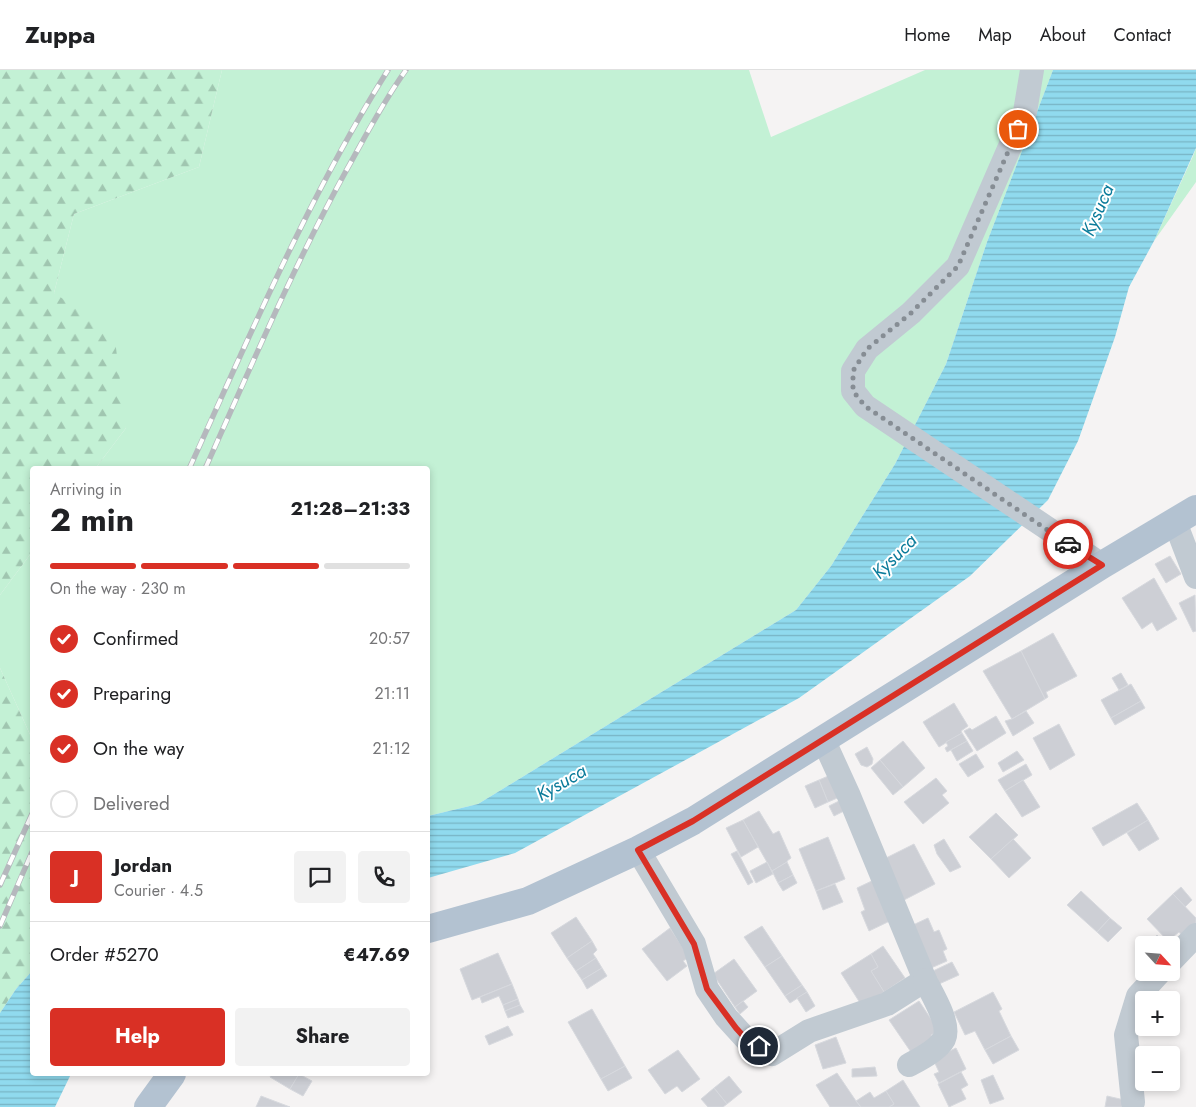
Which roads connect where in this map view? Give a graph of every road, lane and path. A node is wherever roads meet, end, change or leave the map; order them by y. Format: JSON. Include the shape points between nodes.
{"nodes":[{"id":1,"x":1032,"y":70,"type":"edge"},
{"id":2,"x":1185,"y":516,"type":"edge"},
{"id":3,"x":1102,"y":565,"type":"junction"},
{"id":4,"x":1196,"y":577,"type":"edge"},
{"id":5,"x":823,"y":739,"type":"junction"},
{"id":6,"x":638,"y":850,"type":"junction"},
{"id":7,"x":430,"y":928,"type":"edge"},
{"id":8,"x":1196,"y":935,"type":"edge"},
{"id":9,"x":1180,"y":952,"type":"edge"},
{"id":10,"x":925,"y":980,"type":"junction"},
{"id":11,"x":1152,"y":981,"type":"edge"},
{"id":12,"x":910,"y":1065,"type":"dead end"},
{"id":13,"x":171,"y":1076,"type":"edge"},
{"id":14,"x":1133,"y":1102,"type":"dead end"},
{"id":15,"x":151,"y":1106,"type":"edge"}],
"edges":[{"from":1,"to":3,"type":"street","via":[[1025,112],[958,266],[911,313],[867,349],[853,371],[853,391],[865,406]]},
{"from":2,"to":3,"type":"main road"},
{"from":2,"to":4,"type":"street"},
{"from":3,"to":5,"type":"main road"},
{"from":5,"to":6,"type":"main road","via":[[693,821]]},
{"from":5,"to":10,"type":"street"},
{"from":6,"to":7,"type":"main road","via":[[528,901]]},
{"from":6,"to":10,"type":"street","via":[[694,944],[707,989],[746,1039],[772,1054],[809,1031],[887,1004]]},
{"from":8,"to":9,"type":"street"},
{"from":10,"to":12,"type":"street","via":[[945,1021],[946,1030],[944,1039],[937,1046]]},
{"from":11,"to":14,"type":"street","via":[[1138,996],[1126,1035]]},
{"from":13,"to":15,"type":"main road"}]}
